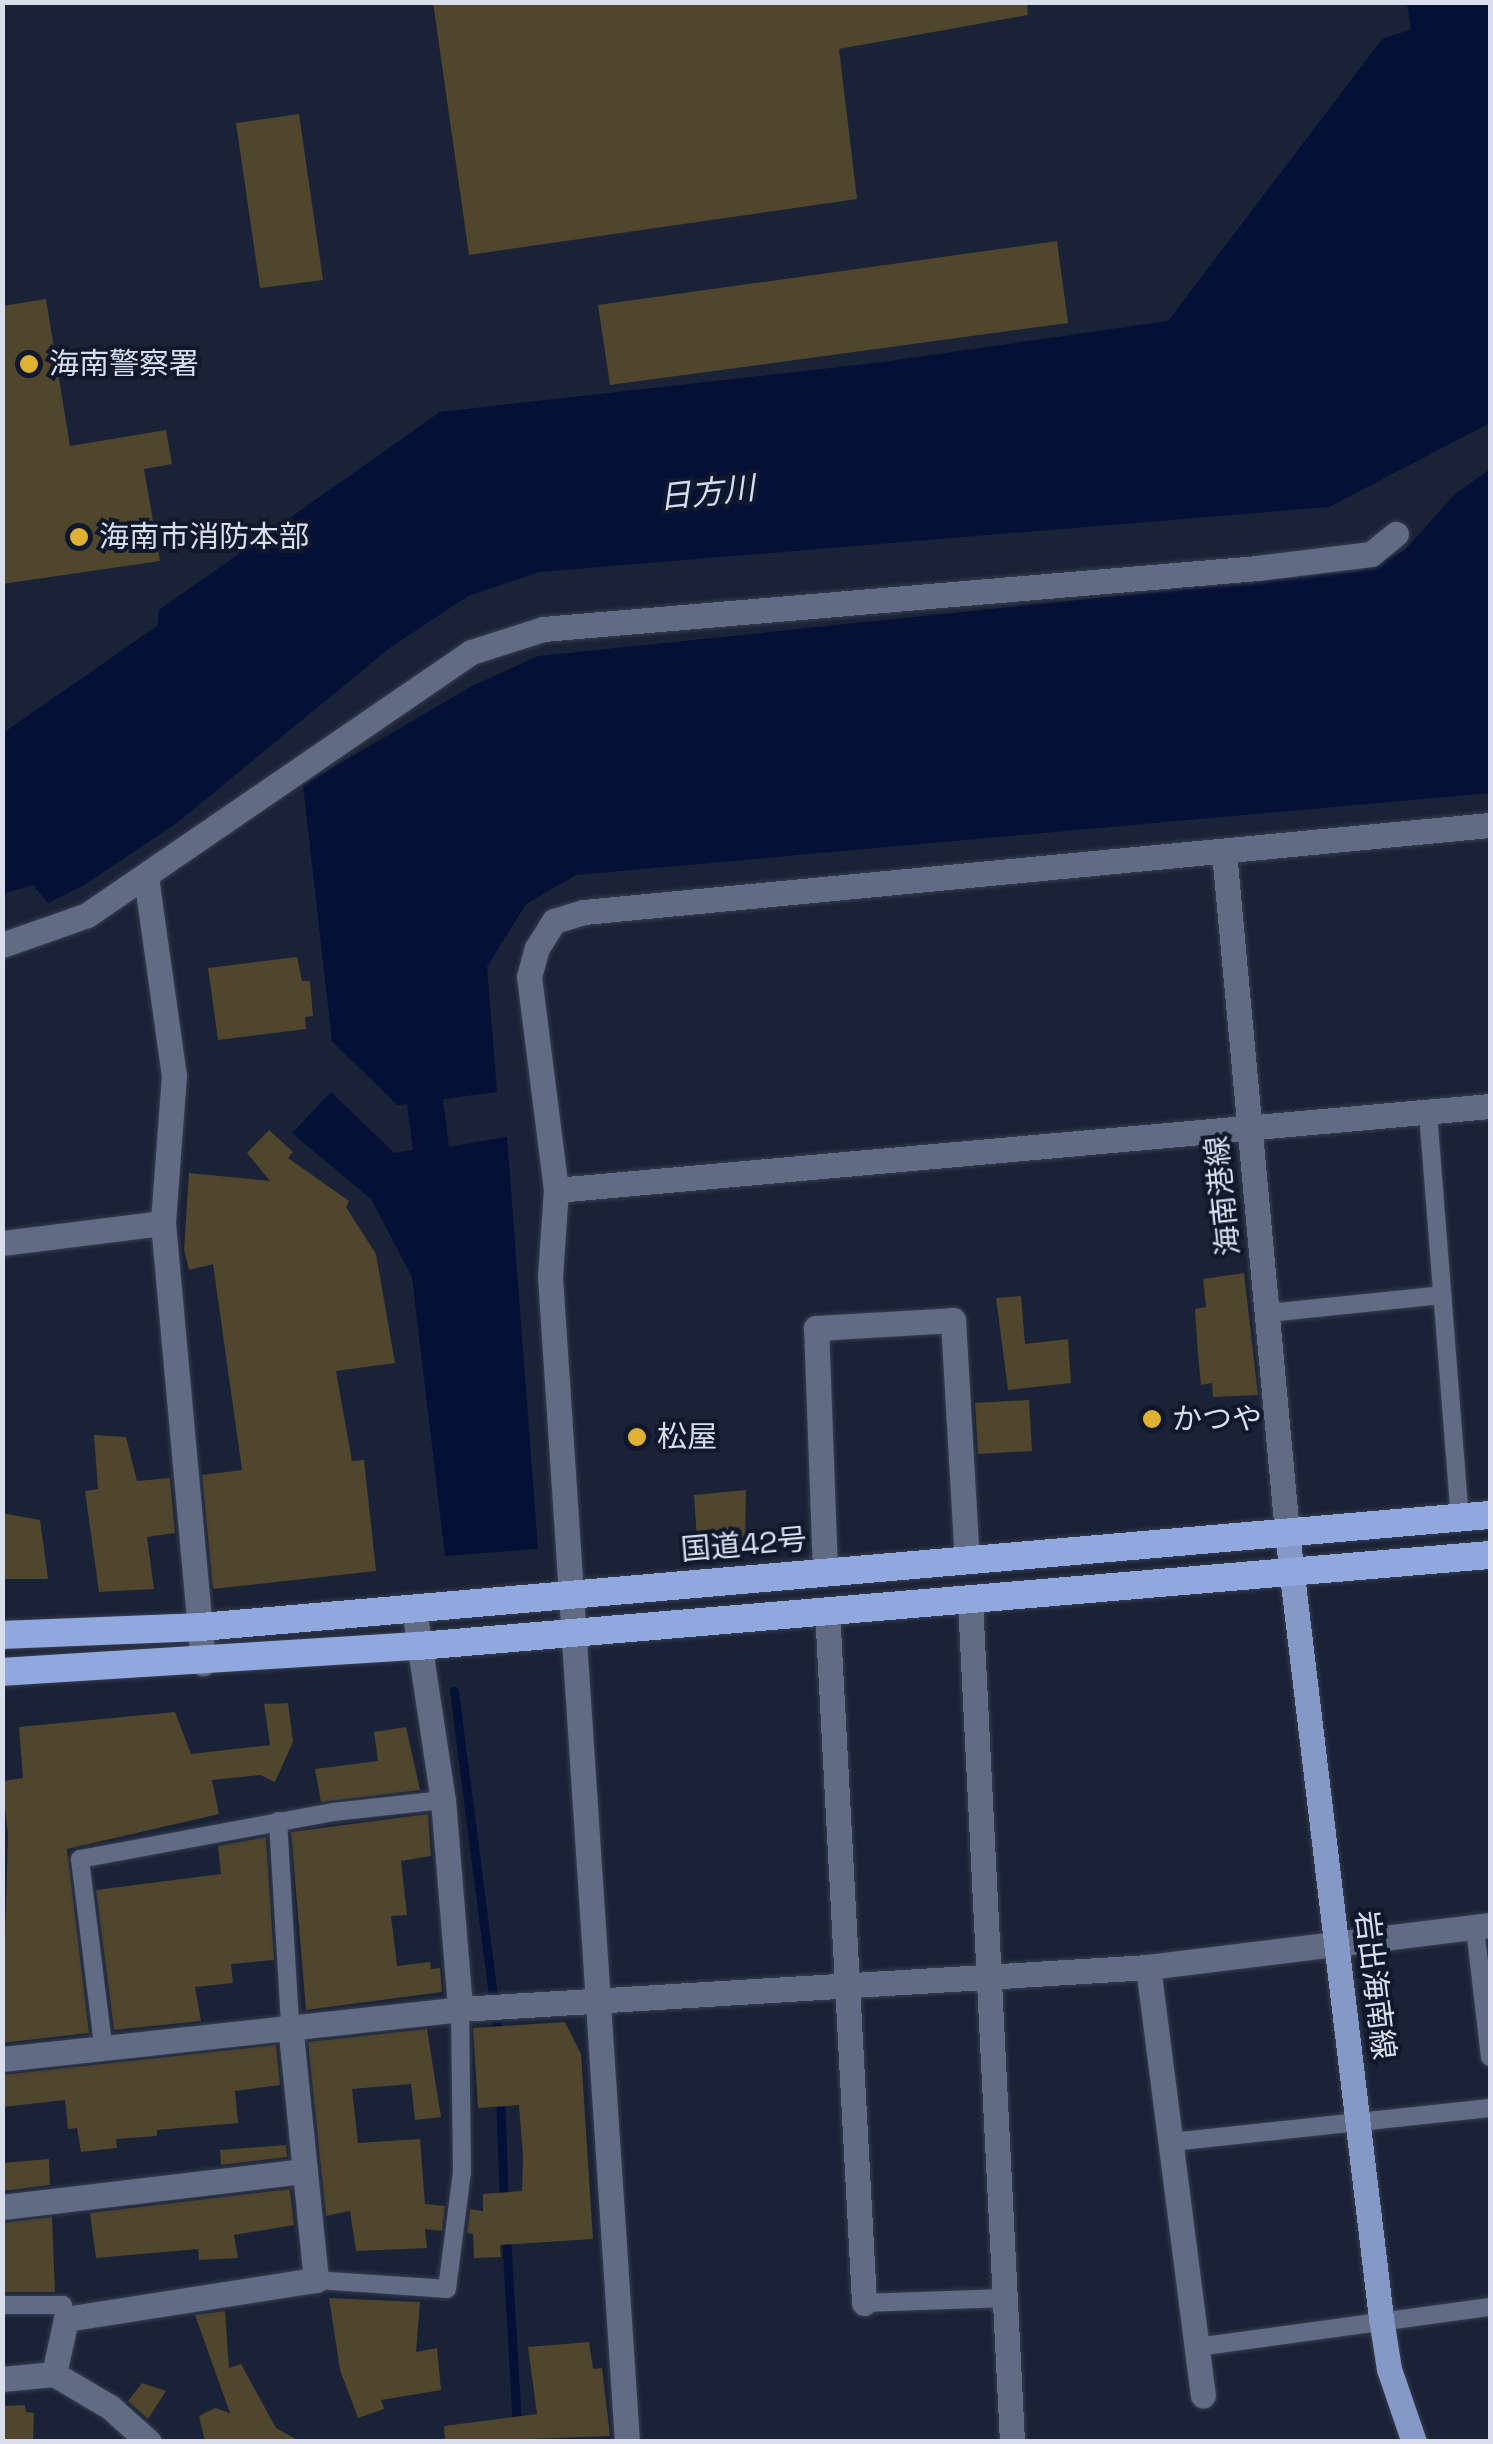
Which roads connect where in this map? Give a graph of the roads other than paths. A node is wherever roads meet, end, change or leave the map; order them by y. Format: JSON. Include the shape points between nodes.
{"nodes":[{"id":1,"x":1396,"y":534,"type":"dead end"},
{"id":2,"x":1490,"y":826,"type":"edge"},
{"id":3,"x":1224,"y":852,"type":"junction"},
{"id":4,"x":146,"y":877,"type":"junction"},
{"id":5,"x":2,"y":945,"type":"edge"},
{"id":6,"x":1490,"y":1106,"type":"edge"},
{"id":7,"x":1428,"y":1112,"type":"junction"},
{"id":8,"x":1249,"y":1127,"type":"junction"},
{"id":9,"x":556,"y":1190,"type":"junction"},
{"id":10,"x":163,"y":1223,"type":"junction"},
{"id":11,"x":2,"y":1243,"type":"edge"},
{"id":12,"x":1442,"y":1295,"type":"junction"},
{"id":13,"x":1268,"y":1313,"type":"junction"},
{"id":14,"x":1490,"y":1515,"type":"edge"},
{"id":15,"x":1460,"y":1518,"type":"junction"},
{"id":16,"x":1288,"y":1533,"type":"junction"},
{"id":17,"x":1490,"y":1555,"type":"edge"},
{"id":18,"x":968,"y":1561,"type":"junction"},
{"id":19,"x":826,"y":1570,"type":"junction"},
{"id":20,"x":1292,"y":1572,"type":"junction"},
{"id":21,"x":572,"y":1593,"type":"junction"},
{"id":22,"x":970,"y":1601,"type":"junction"},
{"id":23,"x":414,"y":1609,"type":"junction"},
{"id":24,"x":828,"y":1610,"type":"junction"},
{"id":25,"x":202,"y":1627,"type":"junction"},
{"id":26,"x":574,"y":1630,"type":"junction"},
{"id":27,"x":2,"y":1635,"type":"edge"},
{"id":28,"x":419,"y":1646,"type":"junction"},
{"id":29,"x":203,"y":1662,"type":"junction"},
{"id":30,"x":2,"y":1672,"type":"edge"},
{"id":31,"x":442,"y":1800,"type":"junction"},
{"id":32,"x":278,"y":1821,"type":"junction"},
{"id":33,"x":1483,"y":1926,"type":"edge"},
{"id":34,"x":1336,"y":1944,"type":"junction"},
{"id":35,"x":1148,"y":1967,"type":"junction"},
{"id":36,"x":992,"y":1979,"type":"junction"},
{"id":37,"x":850,"y":1987,"type":"junction"},
{"id":38,"x":598,"y":2002,"type":"junction"},
{"id":39,"x":460,"y":2009,"type":"junction"},
{"id":40,"x":290,"y":2026,"type":"junction"},
{"id":41,"x":103,"y":2044,"type":"junction"},
{"id":42,"x":1490,"y":2057,"type":"edge"},
{"id":43,"x":2,"y":2059,"type":"edge"},
{"id":44,"x":1490,"y":2108,"type":"edge"},
{"id":45,"x":1360,"y":2121,"type":"junction"},
{"id":46,"x":1171,"y":2142,"type":"junction"},
{"id":47,"x":306,"y":2172,"type":"junction"},
{"id":48,"x":2,"y":2207,"type":"edge"},
{"id":49,"x":316,"y":2280,"type":"junction"},
{"id":50,"x":1006,"y":2298,"type":"junction"},
{"id":51,"x":864,"y":2303,"type":"joint"},
{"id":52,"x":2,"y":2305,"type":"edge"},
{"id":53,"x":1490,"y":2307,"type":"edge"},
{"id":54,"x":1381,"y":2318,"type":"junction"},
{"id":55,"x":66,"y":2319,"type":"junction"},
{"id":56,"x":1197,"y":2347,"type":"junction"},
{"id":57,"x":54,"y":2374,"type":"junction"},
{"id":58,"x":2,"y":2379,"type":"edge"},
{"id":59,"x":1203,"y":2395,"type":"dead end"},
{"id":60,"x":149,"y":2442,"type":"edge"},
{"id":61,"x":627,"y":2442,"type":"edge"},
{"id":62,"x":1012,"y":2442,"type":"edge"},
{"id":63,"x":1414,"y":2442,"type":"edge"}],
"edges":[{"from":1,"to":4,"type":"street","via":[[1371,554],[1256,568],[543,629],[471,652]]},
{"from":2,"to":3,"type":"street"},
{"from":3,"to":8,"type":"street","name":"海南港線"},
{"from":3,"to":9,"type":"street","via":[[584,912],[554,921],[529,977]]},
{"from":4,"to":5,"type":"street","via":[[68,925]]},
{"from":4,"to":10,"type":"street","via":[[174,1075]]},
{"from":6,"to":7,"type":"street"},
{"from":7,"to":8,"type":"street"},
{"from":7,"to":12,"type":"lane"},
{"from":8,"to":9,"type":"street"},
{"from":8,"to":13,"type":"street","name":"海南港線"},
{"from":9,"to":21,"type":"street","via":[[550,1277]]},
{"from":10,"to":11,"type":"street"},
{"from":10,"to":25,"type":"street"},
{"from":12,"to":13,"type":"lane"},
{"from":12,"to":15,"type":"lane"},
{"from":13,"to":16,"type":"street","name":"海南港線"},
{"from":14,"to":15,"type":"highway","name":"国道42号"},
{"from":15,"to":16,"type":"highway","name":"国道42号"},
{"from":16,"to":18,"type":"highway","name":"国道42号"},
{"from":16,"to":20,"type":"main road","name":"岩出海南線"},
{"from":17,"to":20,"type":"highway"},
{"from":18,"to":19,"type":"highway","name":"国道42号"},
{"from":18,"to":19,"type":"street","via":[[953,1320],[816,1328]]},
{"from":19,"to":21,"type":"highway","name":"国道42号"},
{"from":20,"to":22,"type":"highway"},
{"from":20,"to":34,"type":"main road","name":"岩出海南線"},
{"from":21,"to":23,"type":"highway","name":"国道42号"},
{"from":21,"to":26,"type":"street"},
{"from":22,"to":24,"type":"highway"},
{"from":22,"to":36,"type":"street"},
{"from":23,"to":25,"type":"highway","name":"国道42号"},
{"from":23,"to":28,"type":"street"},
{"from":24,"to":26,"type":"highway"},
{"from":24,"to":37,"type":"street"},
{"from":25,"to":27,"type":"highway","name":"国道42号"},
{"from":25,"to":29,"type":"street"},
{"from":26,"to":28,"type":"highway"},
{"from":26,"to":38,"type":"street"},
{"from":28,"to":29,"type":"highway"},
{"from":28,"to":31,"type":"street"},
{"from":29,"to":30,"type":"highway"},
{"from":31,"to":32,"type":"lane"},
{"from":31,"to":39,"type":"street"},
{"from":32,"to":40,"type":"lane"},
{"from":32,"to":41,"type":"lane","via":[[80,1859]]},
{"from":33,"to":34,"type":"street"},
{"from":33,"to":42,"type":"lane"},
{"from":34,"to":35,"type":"street"},
{"from":34,"to":45,"type":"main road","name":"岩出海南線"},
{"from":35,"to":36,"type":"street"},
{"from":35,"to":46,"type":"street"},
{"from":36,"to":37,"type":"street"},
{"from":36,"to":50,"type":"street"},
{"from":37,"to":38,"type":"street"},
{"from":37,"to":51,"type":"street"},
{"from":38,"to":39,"type":"street"},
{"from":38,"to":61,"type":"street"},
{"from":39,"to":40,"type":"street"},
{"from":39,"to":49,"type":"lane","via":[[462,2172],[447,2290]]},
{"from":40,"to":41,"type":"street"},
{"from":40,"to":47,"type":"street"},
{"from":41,"to":43,"type":"street"},
{"from":44,"to":45,"type":"lane"},
{"from":45,"to":46,"type":"lane"},
{"from":45,"to":54,"type":"main road","name":"岩出海南線"},
{"from":46,"to":56,"type":"street"},
{"from":47,"to":48,"type":"street"},
{"from":47,"to":49,"type":"street"},
{"from":49,"to":55,"type":"street"},
{"from":50,"to":51,"type":"lane"},
{"from":50,"to":62,"type":"street"},
{"from":52,"to":55,"type":"lane","via":[[63,2305]]},
{"from":53,"to":54,"type":"lane"},
{"from":54,"to":56,"type":"lane"},
{"from":54,"to":63,"type":"main road","name":"岩出海南線","via":[[1389,2369]]},
{"from":55,"to":57,"type":"street"},
{"from":56,"to":59,"type":"street"},
{"from":57,"to":58,"type":"street"},
{"from":57,"to":60,"type":"street"}]}
